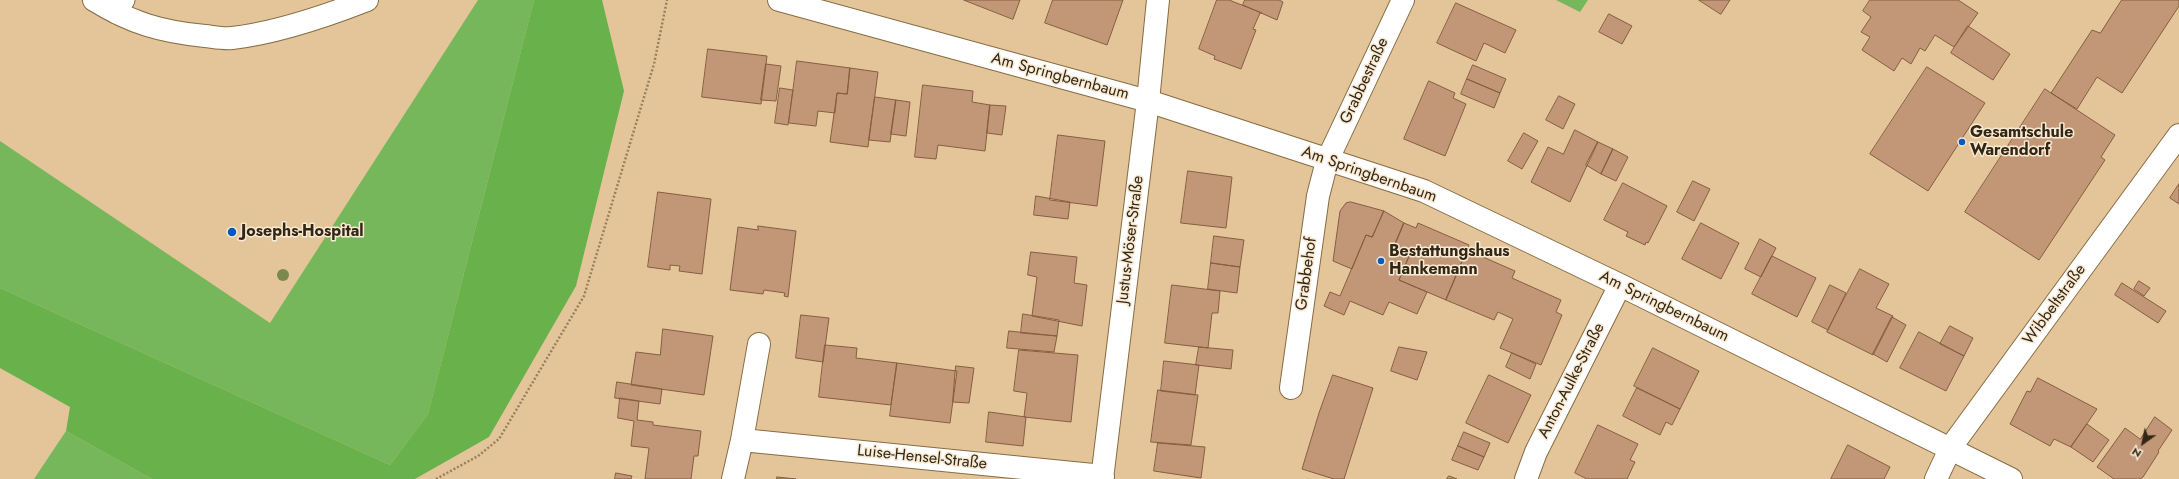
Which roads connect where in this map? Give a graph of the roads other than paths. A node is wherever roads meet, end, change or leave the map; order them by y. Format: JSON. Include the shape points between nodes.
{"nodes":[{"id":1,"x":94,"y":0,"type":"edge"},
{"id":2,"x":367,"y":0,"type":"edge"},
{"id":3,"x":779,"y":0,"type":"edge"},
{"id":4,"x":1158,"y":0,"type":"edge"},
{"id":5,"x":1402,"y":0,"type":"edge"},
{"id":6,"x":121,"y":7,"type":"edge"},
{"id":7,"x":1148,"y":101,"type":"junction"},
{"id":8,"x":2179,"y":135,"type":"edge"},
{"id":9,"x":1327,"y":161,"type":"junction"},
{"id":10,"x":1620,"y":285,"type":"junction"},
{"id":11,"x":759,"y":344,"type":"dead end"},
{"id":12,"x":1291,"y":388,"type":"dead end"},
{"id":13,"x":742,"y":440,"type":"junction"},
{"id":14,"x":1951,"y":447,"type":"junction"},
{"id":15,"x":1102,"y":477,"type":"edge"},
{"id":16,"x":733,"y":479,"type":"edge"},
{"id":17,"x":1526,"y":479,"type":"edge"},
{"id":18,"x":1936,"y":479,"type":"edge"},
{"id":19,"x":2011,"y":479,"type":"edge"}],
"edges":[{"from":1,"to":6,"type":"street"},
{"from":2,"to":6,"type":"street","via":[[280,28],[231,38],[174,33],[151,28]]},
{"from":3,"to":7,"type":"street","name":"Am Springbernbaum"},
{"from":4,"to":7,"type":"street","name":"Justus-Möser-Straße"},
{"from":5,"to":9,"type":"street","name":"Grabbestraße"},
{"from":7,"to":9,"type":"street","name":"Am Springbernbaum"},
{"from":7,"to":15,"type":"street","name":"Justus-Möser-Straße"},
{"from":8,"to":14,"type":"street","name":"Wibbeltstraße"},
{"from":9,"to":10,"type":"street","name":"Am Springbernbaum","via":[[1424,191]]},
{"from":9,"to":12,"type":"street","name":"Grabbehof","via":[[1318,196]]},
{"from":10,"to":14,"type":"street","name":"Am Springbernbaum"},
{"from":10,"to":17,"type":"street","name":"Anton-Aulke-Straße","via":[[1536,452]]},
{"from":11,"to":13,"type":"street"},
{"from":13,"to":15,"type":"street","name":"Luise-Hensel-Straße"},
{"from":13,"to":16,"type":"street"},
{"from":14,"to":18,"type":"street","name":"Wibbeltstraße"},
{"from":14,"to":19,"type":"street","name":"Am Springbernbaum"}]}
